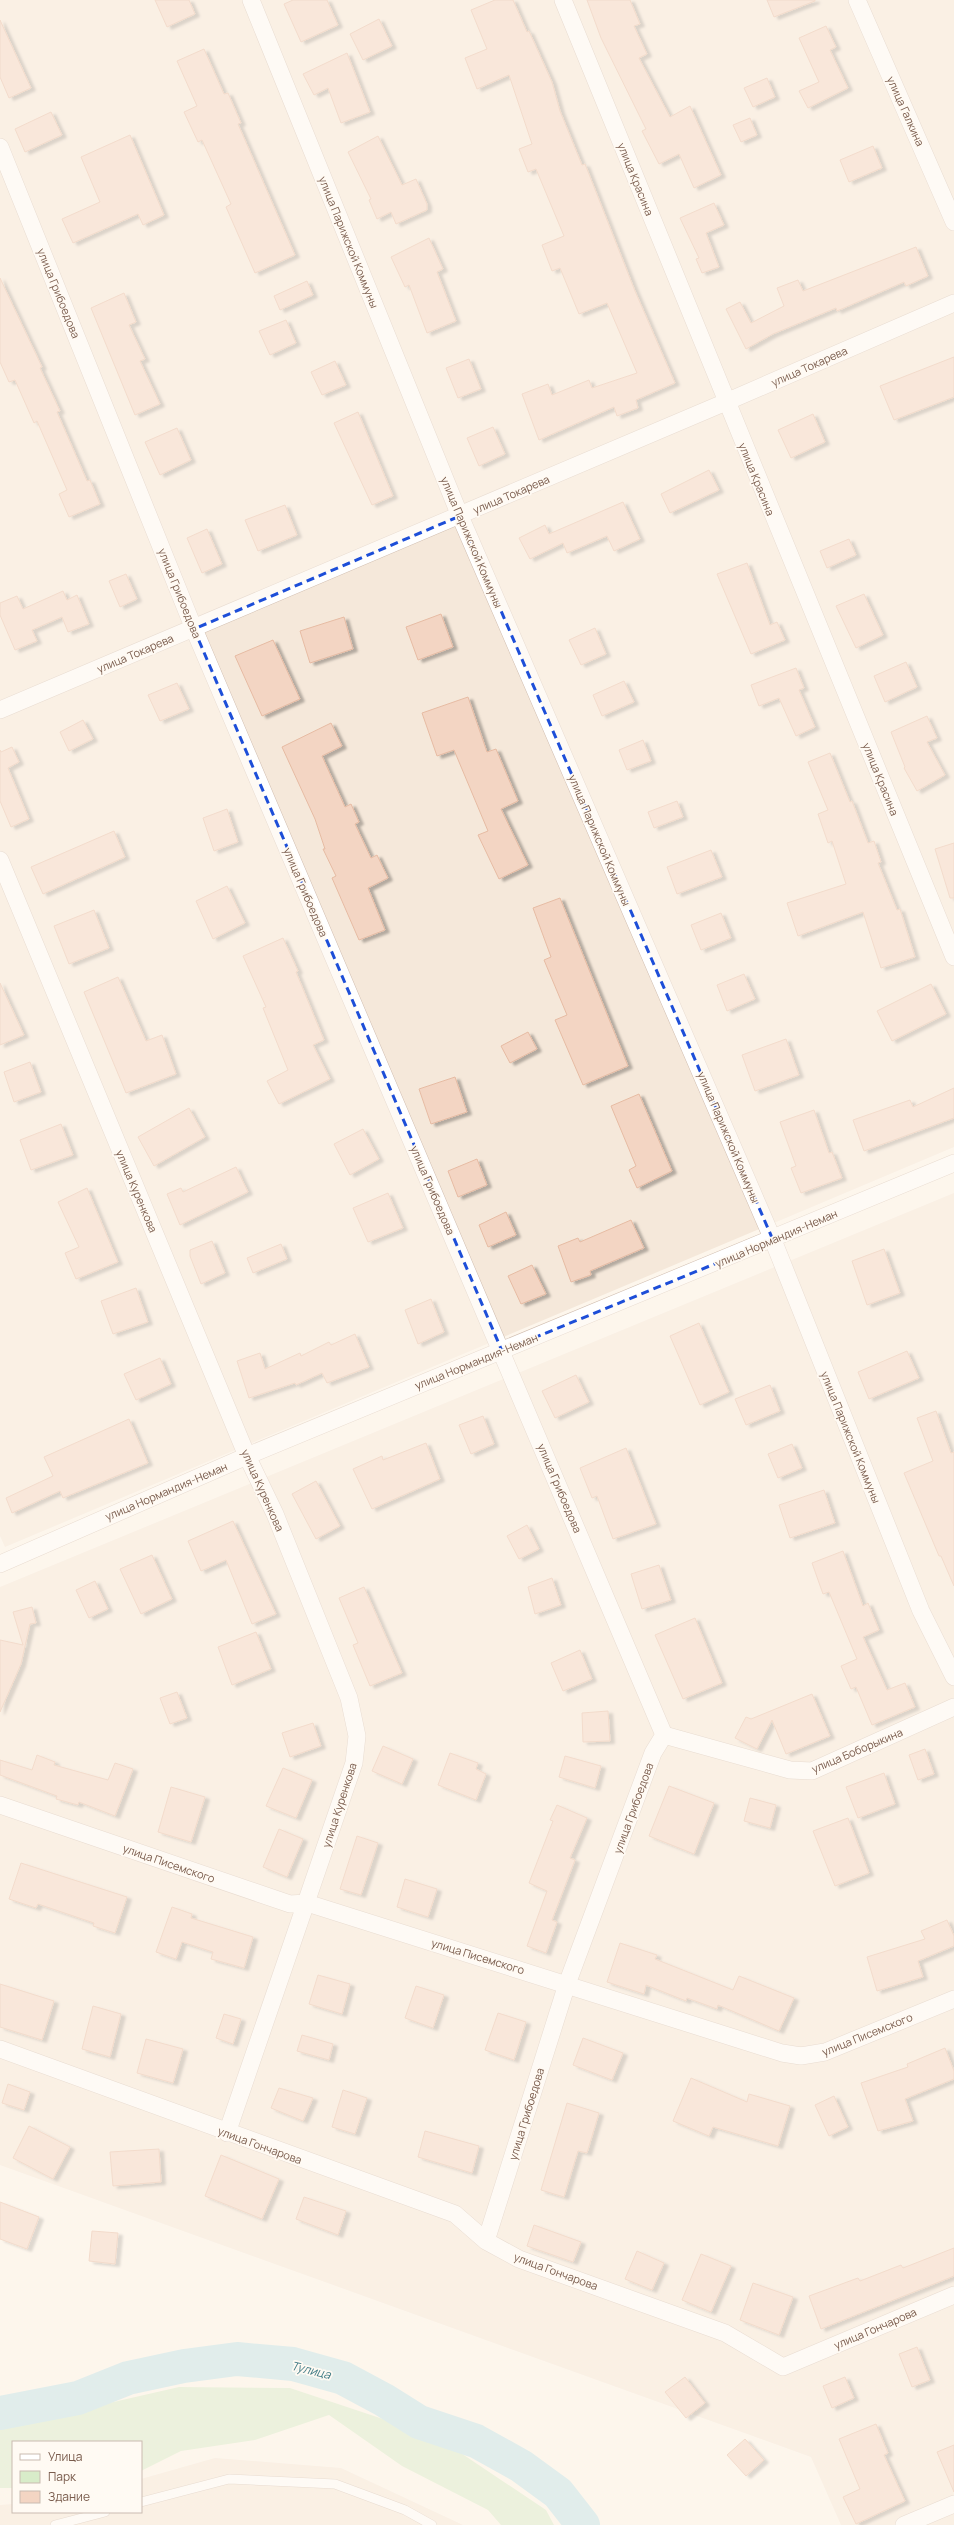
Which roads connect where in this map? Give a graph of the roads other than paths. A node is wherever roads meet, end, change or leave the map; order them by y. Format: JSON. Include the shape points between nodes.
{"nodes":[{"id":1,"x":251,"y":0,"type":"edge"},
{"id":2,"x":563,"y":0,"type":"edge"},
{"id":3,"x":858,"y":0,"type":"edge"},
{"id":4,"x":0,"y":147,"type":"edge"},
{"id":5,"x":954,"y":222,"type":"edge"},
{"id":6,"x":954,"y":303,"type":"edge"},
{"id":7,"x":726,"y":402,"type":"junction"},
{"id":8,"x":460,"y":516,"type":"junction"},
{"id":9,"x":194,"y":629,"type":"junction"},
{"id":10,"x":0,"y":710,"type":"edge"},
{"id":11,"x":0,"y":860,"type":"edge"},
{"id":12,"x":954,"y":957,"type":"edge"},
{"id":13,"x":954,"y":1163,"type":"edge"},
{"id":14,"x":773,"y":1240,"type":"junction"},
{"id":15,"x":502,"y":1351,"type":"junction"},
{"id":16,"x":247,"y":1456,"type":"junction"},
{"id":17,"x":0,"y":1564,"type":"edge"},
{"id":18,"x":954,"y":1677,"type":"edge"},
{"id":19,"x":954,"y":1707,"type":"edge"},
{"id":20,"x":664,"y":1735,"type":"junction"},
{"id":21,"x":0,"y":1805,"type":"edge"},
{"id":22,"x":307,"y":1903,"type":"junction"},
{"id":23,"x":567,"y":1984,"type":"junction"},
{"id":24,"x":954,"y":1999,"type":"edge"},
{"id":25,"x":0,"y":2049,"type":"edge"},
{"id":26,"x":227,"y":2133,"type":"junction"},
{"id":27,"x":486,"y":2241,"type":"junction"},
{"id":28,"x":954,"y":2295,"type":"edge"},
{"id":29,"x":142,"y":2502,"type":"edge"},
{"id":30,"x":954,"y":2504,"type":"edge"},
{"id":31,"x":101,"y":2513,"type":"edge"},
{"id":32,"x":54,"y":2525,"type":"edge"},
{"id":33,"x":432,"y":2525,"type":"edge"},
{"id":34,"x":904,"y":2525,"type":"edge"}],
"edges":[{"from":1,"to":8,"type":"street","name":"улица Парижской Коммуны"},
{"from":2,"to":7,"type":"street","name":"улица Красина"},
{"from":3,"to":5,"type":"street","name":"улица Галкина"},
{"from":4,"to":9,"type":"street","name":"улица Грибоедова"},
{"from":6,"to":7,"type":"street","name":"улица Токарева"},
{"from":7,"to":8,"type":"street","name":"улица Токарева"},
{"from":7,"to":12,"type":"street","name":"улица Красина"},
{"from":8,"to":9,"type":"street","name":"улица Токарева"},
{"from":8,"to":14,"type":"street","name":"улица Парижской Коммуны"},
{"from":9,"to":10,"type":"street","name":"улица Токарева"},
{"from":9,"to":15,"type":"street","name":"улица Грибоедова"},
{"from":11,"to":16,"type":"street","name":"улица Куренкова"},
{"from":13,"to":14,"type":"street","name":"улица Нормандия-Неман"},
{"from":14,"to":15,"type":"street","name":"улица Нормандия-Неман"},
{"from":14,"to":18,"type":"street","name":"улица Парижской Коммуны","via":[[920,1611]]},
{"from":15,"to":16,"type":"street","name":"улица Нормандия-Неман"},
{"from":15,"to":20,"type":"street","name":"улица Грибоедова"},
{"from":16,"to":17,"type":"street","name":"улица Нормандия-Неман"},
{"from":16,"to":22,"type":"street","name":"улица Куренкова","via":[[275,1514],[349,1698],[357,1736],[354,1763]]},
{"from":19,"to":20,"type":"street","name":"улица Боборыкина","via":[[812,1771],[790,1770]]},
{"from":20,"to":23,"type":"street","name":"улица Грибоедова","via":[[653,1753]]},
{"from":21,"to":22,"type":"street","name":"улица Писемского","via":[[290,1904]]},
{"from":22,"to":23,"type":"street","name":"улица Писемского"},
{"from":22,"to":26,"type":"street","name":"улица Куренкова"},
{"from":23,"to":24,"type":"street","name":"улица Писемского","via":[[782,2053],[801,2056],[826,2052]]},
{"from":23,"to":27,"type":"street","name":"улица Грибоедова"},
{"from":25,"to":26,"type":"street","name":"улица Гончарова"},
{"from":26,"to":27,"type":"street","name":"улица Гончарова","via":[[456,2214]]},
{"from":27,"to":28,"type":"street","name":"улица Гончарова","via":[[519,2259],[725,2333],[783,2367]]},
{"from":29,"to":33,"type":"lane","via":[[229,2479],[336,2484],[405,2510]]},
{"from":30,"to":34,"type":"street"},
{"from":31,"to":32,"type":"lane"}]}
